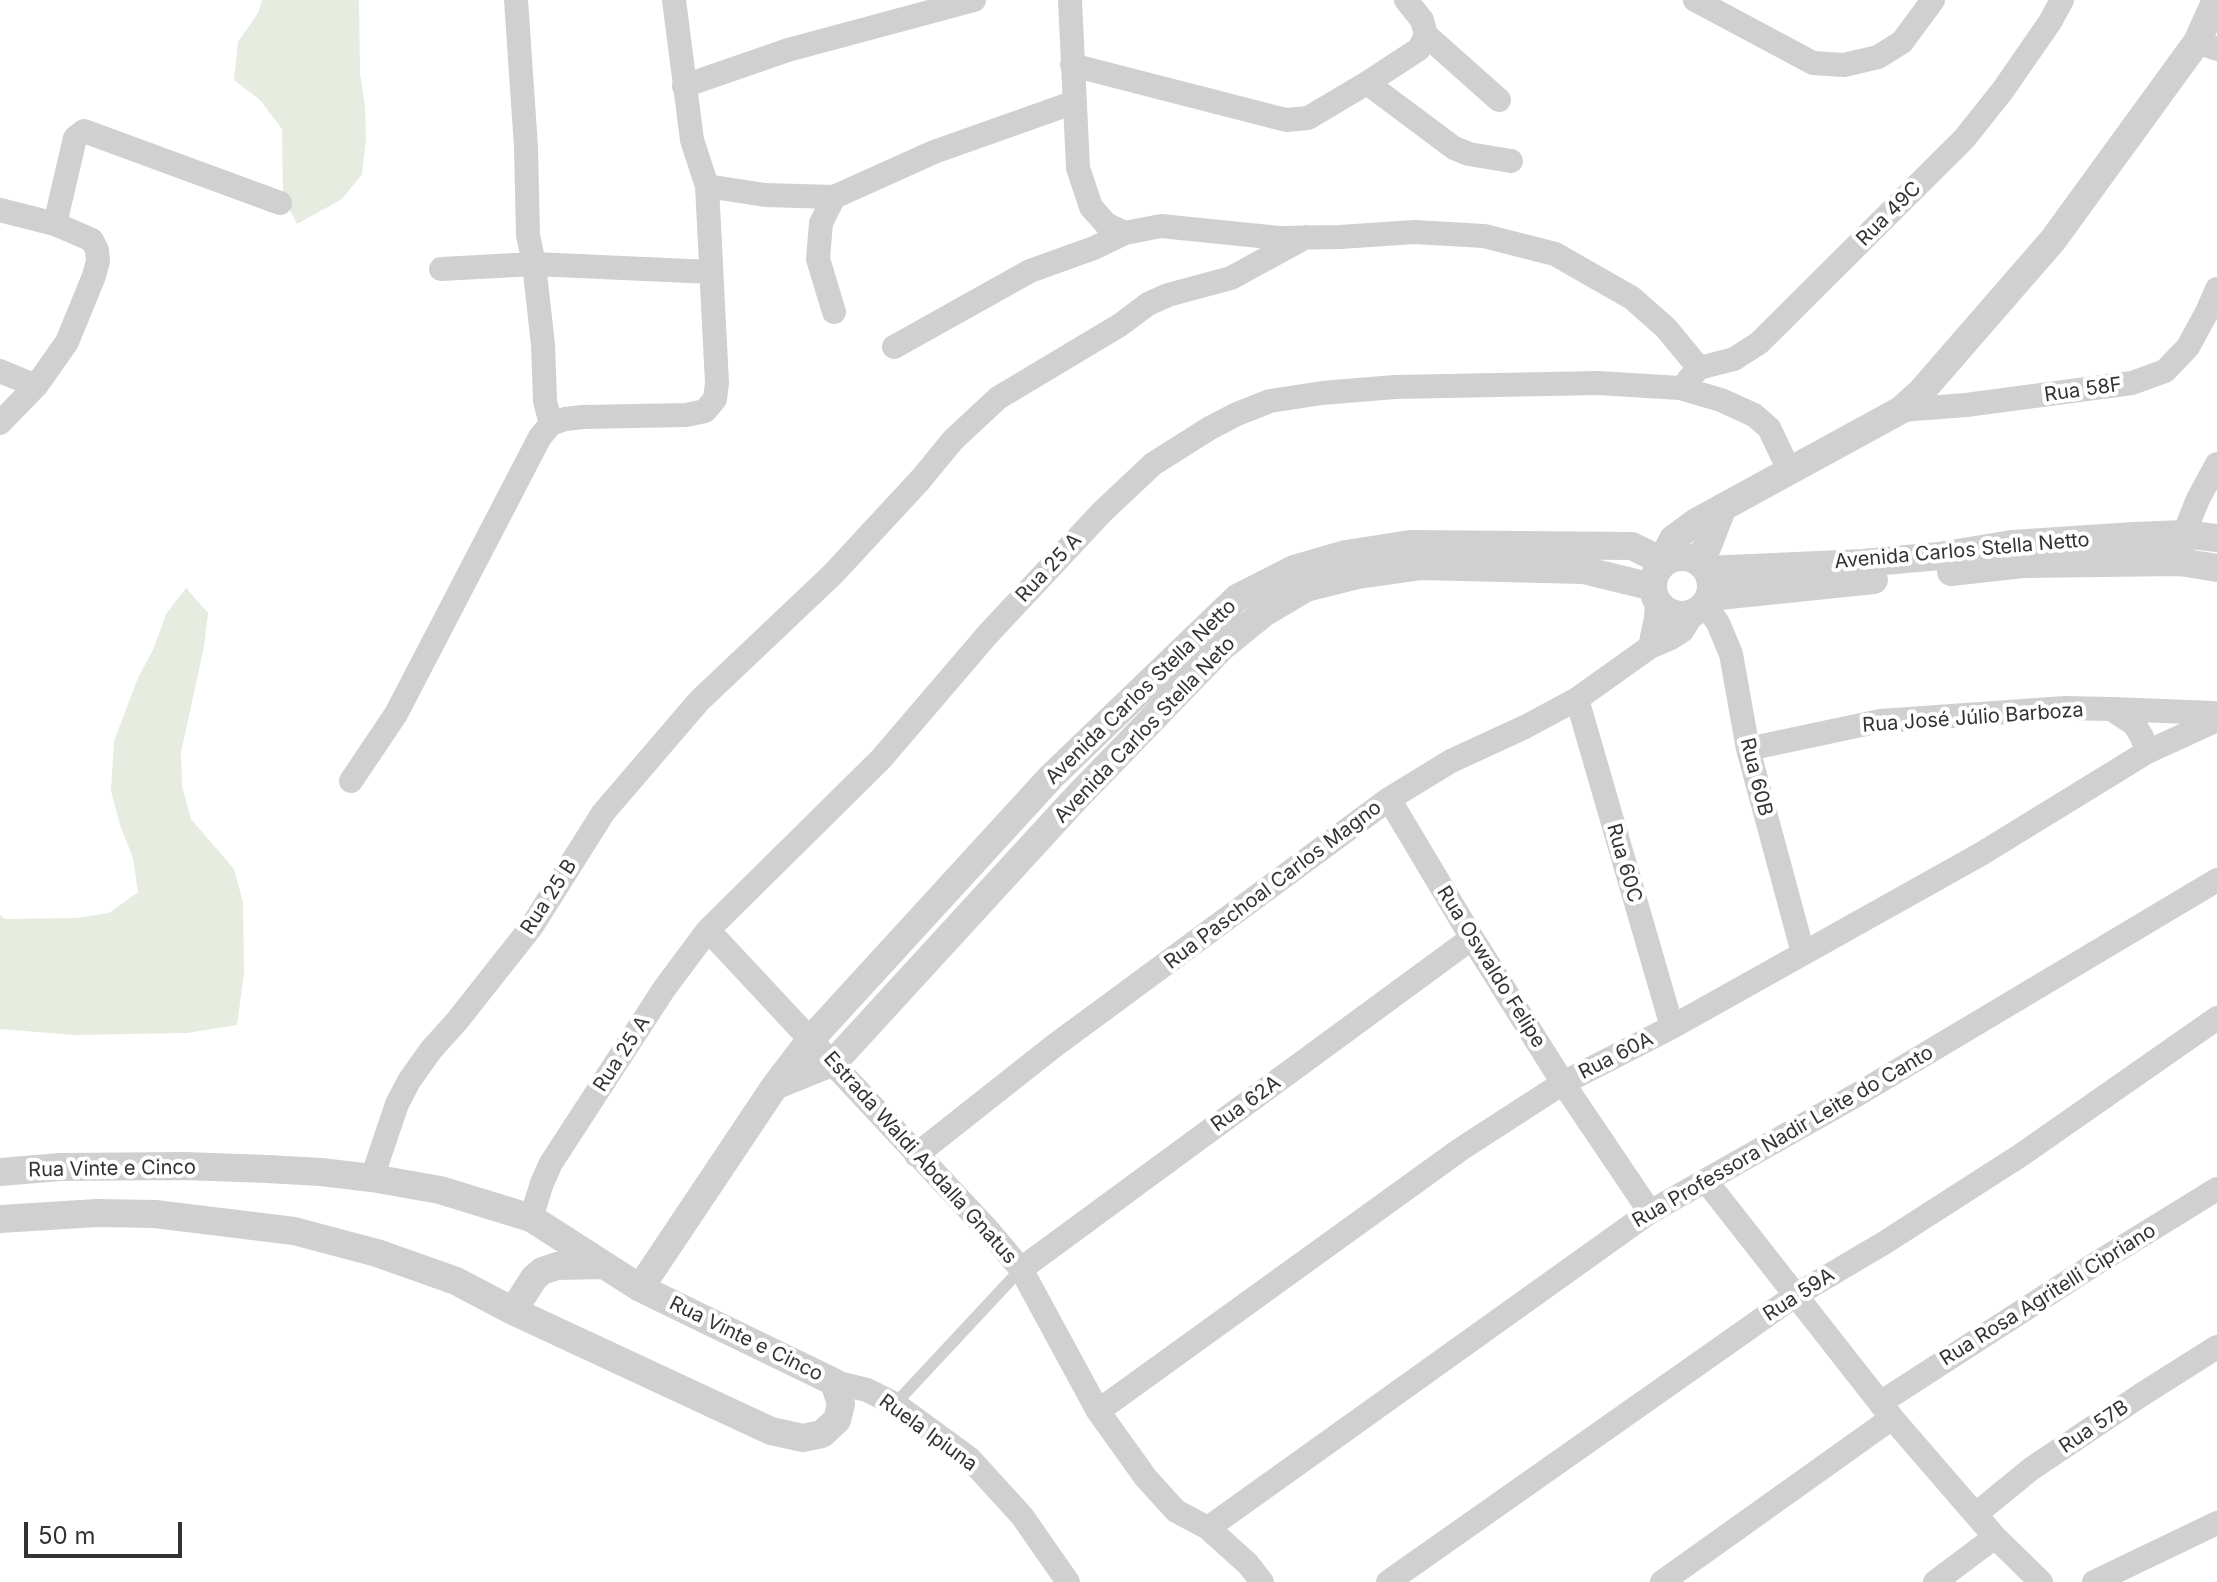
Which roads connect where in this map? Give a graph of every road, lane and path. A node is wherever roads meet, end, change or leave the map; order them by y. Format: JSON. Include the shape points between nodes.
{"nodes":[{"id":1,"x":516,"y":0,"type":"edge"},
{"id":2,"x":674,"y":0,"type":"edge"},
{"id":3,"x":974,"y":0,"type":"edge"},
{"id":4,"x":1070,"y":0,"type":"edge"},
{"id":5,"x":1406,"y":0,"type":"edge"},
{"id":6,"x":1695,"y":0,"type":"edge"},
{"id":7,"x":1933,"y":0,"type":"edge"},
{"id":8,"x":2062,"y":0,"type":"edge"},
{"id":9,"x":2216,"y":0,"type":"edge"},
{"id":10,"x":1426,"y":35,"type":"junction"},
{"id":11,"x":2207,"y":45,"type":"edge"},
{"id":12,"x":1072,"y":65,"type":"junction"},
{"id":13,"x":1367,"y":83,"type":"junction"},
{"id":14,"x":684,"y":86,"type":"junction"},
{"id":15,"x":1499,"y":100,"type":"dead end"},
{"id":16,"x":1075,"y":102,"type":"junction"},
{"id":17,"x":1511,"y":161,"type":"dead end"},
{"id":18,"x":707,"y":186,"type":"junction"},
{"id":19,"x":834,"y":197,"type":"junction"},
{"id":20,"x":280,"y":203,"type":"dead end"},
{"id":21,"x":0,"y":210,"type":"edge"},
{"id":22,"x":55,"y":224,"type":"junction"},
{"id":23,"x":1125,"y":233,"type":"junction"},
{"id":24,"x":1306,"y":237,"type":"junction"},
{"id":25,"x":534,"y":264,"type":"junction"},
{"id":26,"x":441,"y":269,"type":"dead end"},
{"id":27,"x":711,"y":272,"type":"junction"},
{"id":28,"x":2217,"y":289,"type":"edge"},
{"id":29,"x":834,"y":312,"type":"dead end"},
{"id":30,"x":894,"y":347,"type":"dead end"},
{"id":31,"x":1699,"y":368,"type":"junction"},
{"id":32,"x":0,"y":371,"type":"edge"},
{"id":33,"x":36,"y":386,"type":"junction"},
{"id":34,"x":1680,"y":388,"type":"junction"},
{"id":35,"x":1901,"y":410,"type":"junction"},
{"id":36,"x":0,"y":423,"type":"edge"},
{"id":37,"x":551,"y":424,"type":"junction"},
{"id":38,"x":2217,"y":464,"type":"edge"},
{"id":39,"x":1789,"y":470,"type":"junction"},
{"id":40,"x":1723,"y":507,"type":"junction"},
{"id":41,"x":2217,"y":538,"type":"edge"},
{"id":42,"x":2182,"y":548,"type":"junction"},
{"id":43,"x":2217,"y":568,"type":"edge"},
{"id":44,"x":1660,"y":578,"type":"junction"},
{"id":45,"x":1702,"y":589,"type":"junction"},
{"id":46,"x":1650,"y":647,"type":"junction"},
{"id":47,"x":1577,"y":699,"type":"junction"},
{"id":48,"x":2111,"y":709,"type":"junction"},
{"id":49,"x":2144,"y":744,"type":"junction"},
{"id":50,"x":1748,"y":749,"type":"junction"},
{"id":51,"x":351,"y":781,"type":"dead end"},
{"id":52,"x":1389,"y":799,"type":"junction"},
{"id":53,"x":2217,"y":880,"type":"edge"},
{"id":54,"x":708,"y":930,"type":"junction"},
{"id":55,"x":1472,"y":938,"type":"junction"},
{"id":56,"x":1803,"y":953,"type":"junction"},
{"id":57,"x":2217,"y":1018,"type":"edge"},
{"id":58,"x":1672,"y":1027,"type":"junction"},
{"id":59,"x":811,"y":1039,"type":"junction"},
{"id":60,"x":834,"y":1062,"type":"junction"},
{"id":61,"x":1563,"y":1083,"type":"junction"},
{"id":62,"x":775,"y":1086,"type":"junction"},
{"id":63,"x":916,"y":1155,"type":"junction"},
{"id":64,"x":0,"y":1172,"type":"edge"},
{"id":65,"x":372,"y":1178,"type":"junction"},
{"id":66,"x":1706,"y":1181,"type":"junction"},
{"id":67,"x":2217,"y":1189,"type":"edge"},
{"id":68,"x":1650,"y":1212,"type":"junction"},
{"id":69,"x":531,"y":1218,"type":"junction"},
{"id":70,"x":0,"y":1219,"type":"edge"},
{"id":71,"x":603,"y":1265,"type":"junction"},
{"id":72,"x":1021,"y":1269,"type":"junction"},
{"id":73,"x":640,"y":1288,"type":"junction"},
{"id":74,"x":1796,"y":1295,"type":"junction"},
{"id":75,"x":513,"y":1311,"type":"junction"},
{"id":76,"x":2217,"y":1347,"type":"edge"},
{"id":77,"x":834,"y":1382,"type":"junction"},
{"id":78,"x":895,"y":1404,"type":"junction"},
{"id":79,"x":1886,"y":1410,"type":"junction"},
{"id":80,"x":1098,"y":1411,"type":"junction"},
{"id":81,"x":1976,"y":1514,"type":"junction"},
{"id":82,"x":2217,"y":1523,"type":"edge"},
{"id":83,"x":1208,"y":1528,"type":"junction"},
{"id":84,"x":1995,"y":1537,"type":"junction"},
{"id":85,"x":1068,"y":1582,"type":"edge"},
{"id":86,"x":1262,"y":1582,"type":"edge"},
{"id":87,"x":1388,"y":1582,"type":"edge"},
{"id":88,"x":1662,"y":1582,"type":"edge"},
{"id":89,"x":1935,"y":1582,"type":"edge"},
{"id":90,"x":2041,"y":1582,"type":"edge"},
{"id":91,"x":2094,"y":1582,"type":"edge"}],
"edges":[{"from":1,"to":25,"type":"street","via":[[528,235]]},
{"from":2,"to":14,"type":"street"},
{"from":3,"to":14,"type":"street","via":[[788,50]]},
{"from":4,"to":12,"type":"street"},
{"from":5,"to":10,"type":"street"},
{"from":6,"to":7,"type":"street","via":[[1813,63],[1844,65],[1878,57],[1902,42]]},
{"from":8,"to":31,"type":"street","name":"Rua 49C","via":[[1964,139],[1759,343],[1734,359]]},
{"from":9,"to":11,"type":"street"},
{"from":10,"to":13,"type":"street","via":[[1419,49]]},
{"from":10,"to":15,"type":"street"},
{"from":11,"to":35,"type":"street","via":[[2053,240]]},
{"from":12,"to":13,"type":"street","via":[[1286,120],[1308,118]]},
{"from":12,"to":16,"type":"street"},
{"from":13,"to":17,"type":"street","via":[[1454,148]]},
{"from":14,"to":18,"type":"street","via":[[692,140]]},
{"from":16,"to":19,"type":"street","via":[[934,152]]},
{"from":16,"to":23,"type":"street","via":[[1078,168],[1091,207],[1106,224]]},
{"from":18,"to":19,"type":"street"},
{"from":18,"to":27,"type":"street"},
{"from":19,"to":29,"type":"street","via":[[821,223],[818,259]]},
{"from":20,"to":22,"type":"street","via":[[84,131],[75,138]]},
{"from":21,"to":22,"type":"street"},
{"from":22,"to":33,"type":"street","via":[[92,240],[98,261],[67,342]]},
{"from":23,"to":24,"type":"street","via":[[1161,226]]},
{"from":23,"to":30,"type":"street","via":[[1030,271]]},
{"from":24,"to":31,"type":"street","via":[[1414,232],[1484,236],[1555,254],[1632,298]]},
{"from":24,"to":65,"type":"street","name":"Rua 25 B","via":[[1231,278],[1148,304],[998,398],[953,440],[833,574],[699,701],[603,813],[532,926],[409,1081]]},
{"from":25,"to":26,"type":"street"},
{"from":25,"to":27,"type":"street"},
{"from":25,"to":37,"type":"street"},
{"from":27,"to":37,"type":"street","via":[[717,383],[715,399],[705,411],[583,417]]},
{"from":28,"to":35,"type":"street","name":"Rua 58F","via":[[2188,347],[2165,371],[2132,383]]},
{"from":31,"to":34,"type":"street"},
{"from":32,"to":33,"type":"street"},
{"from":33,"to":36,"type":"street"},
{"from":34,"to":39,"type":"street","name":"Rua 25 A","via":[[1754,415],[1769,428]]},
{"from":34,"to":54,"type":"street","name":"Rua 25 A","via":[[1598,383],[1322,393],[1270,401],[1210,428],[1153,464],[1102,512],[881,759]]},
{"from":35,"to":39,"type":"street"},
{"from":37,"to":51,"type":"street","via":[[396,714]]},
{"from":38,"to":42,"type":"street","via":[[2198,499]]},
{"from":39,"to":40,"type":"street"},
{"from":40,"to":44,"type":"street","via":[[1673,539]]},
{"from":40,"to":45,"type":"street","via":[[1707,548]]},
{"from":41,"to":42,"type":"street","name":"Avenida Carlos Stella Netto"},
{"from":42,"to":43,"type":"street"},
{"from":42,"to":45,"type":"street","via":[[1882,579]]},
{"from":42,"to":45,"type":"street","name":"Avenida Carlos Stella Netto","via":[[2012,544]]},
{"from":44,"to":45,"type":"street","via":[[1681,557]]},
{"from":44,"to":45,"type":"street","via":[[1663,607],[1677,614]]},
{"from":44,"to":46,"type":"street"},
{"from":44,"to":59,"type":"street","name":"Avenida Carlos Stella Netto","via":[[1650,555],[1632,546],[1410,544],[1294,569],[1237,598],[1051,777]]},
{"from":44,"to":60,"type":"street","name":"Avenida Carlos Stella Neto","via":[[1583,570],[1422,566],[1358,575],[1306,588],[1285,600],[1221,648]]},
{"from":45,"to":46,"type":"street","name":"Rua Paschoal Carlos Magno","via":[[1682,631]]},
{"from":45,"to":50,"type":"street","name":"Rua 60B","via":[[1731,654]]},
{"from":46,"to":47,"type":"street","name":"Rua Paschoal Carlos Magno"},
{"from":47,"to":52,"type":"street","name":"Rua Paschoal Carlos Magno","via":[[1451,761]]},
{"from":47,"to":58,"type":"street","name":"Rua 60C"},
{"from":48,"to":49,"type":"street","name":"Rua José Júlio Barboza","via":[[2134,724]]},
{"from":48,"to":49,"type":"street","name":"Rua 60A","via":[[2217,716]]},
{"from":48,"to":50,"type":"street","name":"Rua José Júlio Barboza","via":[[1880,721]]},
{"from":49,"to":56,"type":"street","name":"Rua 60A","via":[[1981,854]]},
{"from":50,"to":56,"type":"street","name":"Rua 60B"},
{"from":52,"to":55,"type":"street","name":"Rua Oswaldo Felipe"},
{"from":52,"to":63,"type":"street","name":"Rua Paschoal Carlos Magno","via":[[1054,1046]]},
{"from":53,"to":66,"type":"street","name":"Rua Professora Nadir Leite do Canto"},
{"from":54,"to":59,"type":"street","name":"Estrada Waldi Abdalla Gnatus"},
{"from":54,"to":69,"type":"street","name":"Rua 25 A","via":[[551,1163]]},
{"from":55,"to":61,"type":"street","name":"Rua Oswaldo Felipe"},
{"from":55,"to":72,"type":"street","name":"Rua 62A"},
{"from":56,"to":58,"type":"street","name":"Rua 60A"},
{"from":57,"to":74,"type":"street","name":"Rua 59A","via":[[2021,1155]]},
{"from":58,"to":61,"type":"street","name":"Rua 60A"},
{"from":59,"to":60,"type":"street","name":"Estrada Waldi Abdalla Gnatus"},
{"from":59,"to":62,"type":"street"},
{"from":60,"to":62,"type":"street","name":"Avenida Carlos Stella Neto"},
{"from":60,"to":63,"type":"street","name":"Estrada Waldi Abdalla Gnatus"},
{"from":61,"to":68,"type":"street","name":"Rua Oswaldo Felipe"},
{"from":61,"to":80,"type":"street","name":"Rua 60A","via":[[1461,1149]]},
{"from":62,"to":73,"type":"street"},
{"from":63,"to":72,"type":"street","name":"Estrada Waldi Abdalla Gnatus"},
{"from":64,"to":65,"type":"street","name":"Rua Vinte e Cinco","via":[[184,1166]]},
{"from":65,"to":69,"type":"street","name":"Rua Vinte e Cinco","via":[[440,1190]]},
{"from":66,"to":68,"type":"street","name":"Rua Professora Nadir Leite do Canto"},
{"from":66,"to":74,"type":"street"},
{"from":67,"to":79,"type":"street","name":"Rua Rosa Agritelli Cipriano"},
{"from":68,"to":83,"type":"street","name":"Rua Professora Nadir Leite do Canto"},
{"from":69,"to":71,"type":"street","name":"Rua Vinte e Cinco"},
{"from":70,"to":75,"type":"street","name":"Rua Vinte e Cinco","via":[[155,1214],[294,1231],[442,1276]]},
{"from":71,"to":73,"type":"street","name":"Rua Vinte e Cinco"},
{"from":71,"to":75,"type":"street","via":[[542,1271]]},
{"from":72,"to":78,"type":"lane"},
{"from":72,"to":80,"type":"street","name":"Estrada Waldi Abdalla Gnatus"},
{"from":73,"to":77,"type":"street","name":"Rua Vinte e Cinco"},
{"from":74,"to":79,"type":"street"},
{"from":74,"to":87,"type":"street","name":"Rua 59A"},
{"from":75,"to":77,"type":"street","name":"Rua Vinte e Cinco","via":[[771,1431],[803,1438],[822,1434],[837,1420],[841,1404]]},
{"from":76,"to":81,"type":"street","name":"Rua 57B","via":[[2031,1469]]},
{"from":77,"to":78,"type":"street","name":"Ruela Ipiuna"},
{"from":78,"to":85,"type":"street","name":"Ruela Ipiuna","via":[[970,1459],[1022,1516]]},
{"from":79,"to":81,"type":"street"},
{"from":79,"to":88,"type":"street","name":"Rua Rosa Agritelli Cipriano"},
{"from":80,"to":83,"type":"street","name":"Estrada Waldi Abdalla Gnatus","via":[[1176,1511]]},
{"from":81,"to":84,"type":"street"},
{"from":82,"to":91,"type":"street"},
{"from":83,"to":86,"type":"street","name":"Estrada Waldi Abdalla Gnatus"},
{"from":84,"to":89,"type":"street"},
{"from":84,"to":90,"type":"street"}]}
